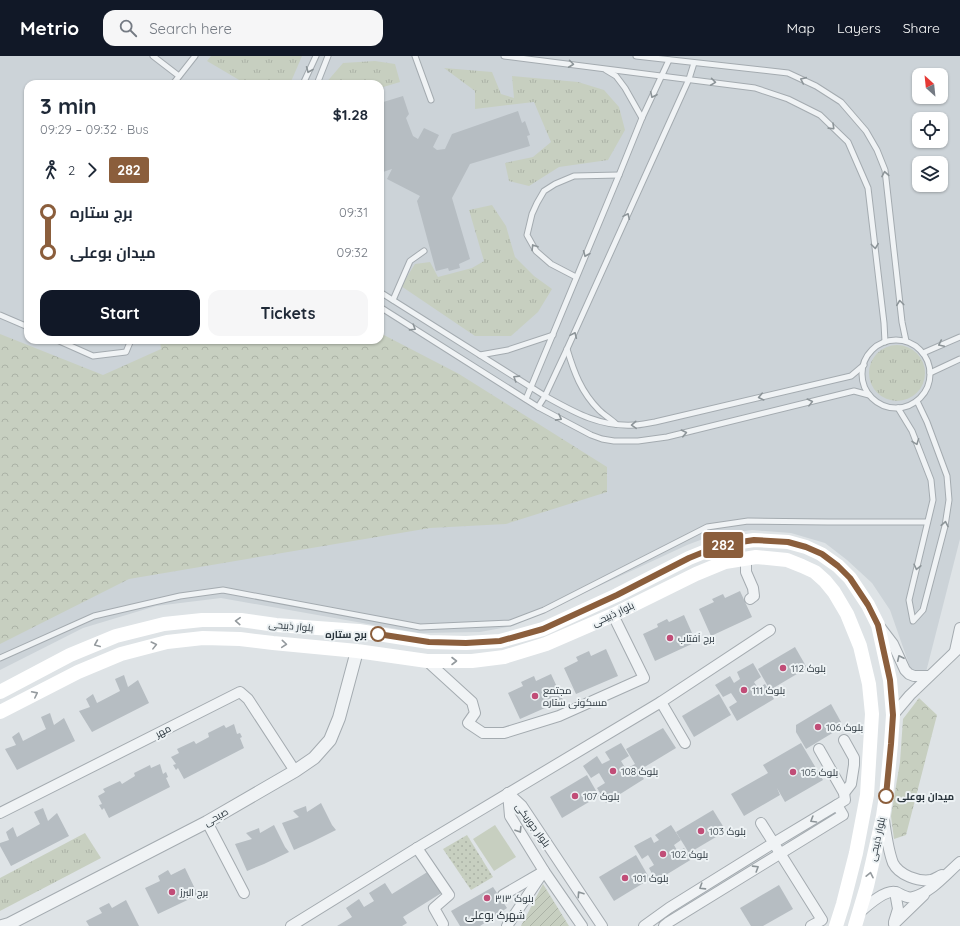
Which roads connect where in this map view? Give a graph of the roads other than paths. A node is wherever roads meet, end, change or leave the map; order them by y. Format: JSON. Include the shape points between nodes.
{"nodes":[{"id":1,"x":153,"y":56,"type":"edge"},
{"id":2,"x":195,"y":56,"type":"edge"},
{"id":3,"x":316,"y":56,"type":"edge"},
{"id":4,"x":328,"y":56,"type":"edge"},
{"id":5,"x":415,"y":56,"type":"edge"},
{"id":6,"x":504,"y":56,"type":"edge"},
{"id":7,"x":636,"y":56,"type":"edge"},
{"id":8,"x":669,"y":60,"type":"junction"},
{"id":9,"x":694,"y":63,"type":"junction"},
{"id":10,"x":603,"y":69,"type":"junction"},
{"id":11,"x":179,"y":76,"type":"junction"},
{"id":12,"x":661,"y":76,"type":"junction"},
{"id":13,"x":689,"y":79,"type":"junction"},
{"id":14,"x":176,"y":80,"type":"edge"},
{"id":15,"x":305,"y":80,"type":"edge"},
{"id":16,"x":319,"y":80,"type":"edge"},
{"id":17,"x":431,"y":100,"type":"dead end"},
{"id":18,"x":642,"y":118,"type":"junction"},
{"id":19,"x":619,"y":175,"type":"junction"},
{"id":20,"x":424,"y":252,"type":"dead end"},
{"id":21,"x":576,"y":277,"type":"junction"},
{"id":22,"x":384,"y":294,"type":"edge"},
{"id":23,"x":393,"y":300,"type":"junction"},
{"id":24,"x":384,"y":310,"type":"edge"},
{"id":25,"x":0,"y":315,"type":"edge"},
{"id":26,"x":24,"y":325,"type":"edge"},
{"id":27,"x":553,"y":334,"type":"junction"},
{"id":28,"x":960,"y":336,"type":"edge"},
{"id":29,"x":885,"y":342,"type":"junction"},
{"id":30,"x":906,"y":342,"type":"junction"},
{"id":31,"x":66,"y":344,"type":"edge"},
{"id":32,"x":129,"y":344,"type":"edge"},
{"id":33,"x":567,"y":349,"type":"junction"},
{"id":34,"x":923,"y":353,"type":"junction"},
{"id":35,"x":480,"y":355,"type":"junction"},
{"id":36,"x":960,"y":359,"type":"edge"},
{"id":37,"x":864,"y":365,"type":"junction"},
{"id":38,"x":930,"y":373,"type":"junction"},
{"id":39,"x":530,"y":387,"type":"junction"},
{"id":40,"x":869,"y":395,"type":"junction"},
{"id":41,"x":545,"y":396,"type":"junction"},
{"id":42,"x":526,"y":399,"type":"junction"},
{"id":43,"x":918,"y":401,"type":"junction"},
{"id":44,"x":538,"y":407,"type":"junction"},
{"id":45,"x":898,"y":408,"type":"junction"},
{"id":46,"x":617,"y":424,"type":"junction"},
{"id":47,"x":928,"y":522,"type":"junction"},
{"id":48,"x":746,"y":558,"type":"junction"},
{"id":49,"x":750,"y":599,"type":"dead end"},
{"id":50,"x":613,"y":615,"type":"junction"},
{"id":51,"x":878,"y":625,"type":"junction"},
{"id":52,"x":960,"y":628,"type":"edge"},
{"id":53,"x":770,"y":630,"type":"dead end"},
{"id":54,"x":359,"y":631,"type":"junction"},
{"id":55,"x":958,"y":649,"type":"edge"},
{"id":56,"x":357,"y":651,"type":"junction"},
{"id":57,"x":0,"y":658,"type":"edge"},
{"id":58,"x":427,"y":661,"type":"junction"},
{"id":59,"x":929,"y":676,"type":"junction"},
{"id":60,"x":0,"y":692,"type":"edge"},
{"id":61,"x":661,"y":702,"type":"junction"},
{"id":62,"x":0,"y":712,"type":"edge"},
{"id":63,"x":893,"y":715,"type":"junction"},
{"id":64,"x":844,"y":740,"type":"dead end"},
{"id":65,"x":686,"y":743,"type":"dead end"},
{"id":66,"x":819,"y":749,"type":"dead end"},
{"id":67,"x":295,"y":771,"type":"junction"},
{"id":68,"x":508,"y":793,"type":"junction"},
{"id":69,"x":844,"y":793,"type":"junction"},
{"id":70,"x":837,"y":806,"type":"junction"},
{"id":71,"x":0,"y":813,"type":"edge"},
{"id":72,"x":883,"y":816,"type":"junction"},
{"id":73,"x":208,"y":822,"type":"junction"},
{"id":74,"x":761,"y":823,"type":"dead end"},
{"id":75,"x":774,"y":843,"type":"junction"},
{"id":76,"x":417,"y":848,"type":"junction"},
{"id":77,"x":780,"y":853,"type":"junction"},
{"id":78,"x":960,"y":862,"type":"edge"},
{"id":79,"x":544,"y":871,"type":"junction"},
{"id":80,"x":948,"y":873,"type":"junction"},
{"id":81,"x":928,"y":891,"type":"junction"},
{"id":82,"x":895,"y":892,"type":"junction"},
{"id":83,"x":244,"y":893,"type":"dead end"},
{"id":84,"x":503,"y":895,"type":"dead end"},
{"id":85,"x":857,"y":920,"type":"edge"},
{"id":86,"x":443,"y":924,"type":"dead end"},
{"id":87,"x":6,"y":925,"type":"edge"},
{"id":88,"x":893,"y":925,"type":"edge"},
{"id":89,"x":291,"y":926,"type":"edge"},
{"id":90,"x":507,"y":926,"type":"edge"},
{"id":91,"x":582,"y":926,"type":"edge"},
{"id":92,"x":602,"y":926,"type":"edge"},
{"id":93,"x":644,"y":926,"type":"edge"},
{"id":94,"x":664,"y":926,"type":"edge"},
{"id":95,"x":811,"y":926,"type":"edge"},
{"id":96,"x":836,"y":926,"type":"edge"}],
"edges":[{"from":1,"to":11,"type":"lane"},
{"from":2,"to":11,"type":"lane"},
{"from":3,"to":15,"type":"lane","one_way":true},
{"from":4,"to":16,"type":"lane"},
{"from":5,"to":17,"type":"lane"},
{"from":6,"to":10,"type":"lane","one_way":true},
{"from":7,"to":8,"type":"lane"},
{"from":8,"to":9,"type":"lane"},
{"from":8,"to":12,"type":"lane"},
{"from":9,"to":13,"type":"lane"},
{"from":30,"to":9,"type":"lane","one_way":true,"via":[[885,170],[866,131],[841,102],[816,86],[788,73]]},
{"from":10,"to":12,"type":"lane"},
{"from":10,"to":18,"type":"lane","via":[[616,76]]},
{"from":11,"to":14,"type":"lane"},
{"from":12,"to":13,"type":"lane"},
{"from":12,"to":18,"type":"lane","one_way":true},
{"from":13,"to":29,"type":"lane","one_way":true,"via":[[755,88],[788,99],[820,115],[848,142],[868,188]]},
{"from":33,"to":13,"type":"lane","one_way":true},
{"from":18,"to":19,"type":"lane"},
{"from":19,"to":21,"type":"lane","one_way":true},
{"from":21,"to":19,"type":"lane","one_way":true,"via":[[551,264],[536,251],[528,235],[532,214],[544,191],[555,184],[574,176]]},
{"from":20,"to":23,"type":"lane","via":[[410,261]]},
{"from":21,"to":27,"type":"lane"},
{"from":22,"to":23,"type":"lane"},
{"from":23,"to":35,"type":"lane"},
{"from":24,"to":42,"type":"lane","one_way":true},
{"from":25,"to":26,"type":"lane"},
{"from":27,"to":35,"type":"lane","via":[[508,350]]},
{"from":27,"to":39,"type":"lane"},
{"from":28,"to":34,"type":"lane","one_way":true},
{"from":29,"to":30,"type":"lane"},
{"from":29,"to":37,"type":"lane","via":[[868,355]]},
{"from":30,"to":34,"type":"lane","via":[[916,346]]},
{"from":31,"to":32,"type":"lane","via":[[93,356],[126,352]]},
{"from":33,"to":41,"type":"lane"},
{"from":33,"to":46,"type":"lane","via":[[574,372],[586,394]]},
{"from":34,"to":38,"type":"lane"},
{"from":39,"to":35,"type":"lane","one_way":true},
{"from":36,"to":38,"type":"lane"},
{"from":37,"to":40,"type":"lane","via":[[862,375]]},
{"from":37,"to":46,"type":"lane","one_way":true,"via":[[851,376],[656,422]]},
{"from":38,"to":43,"type":"lane","via":[[925,393]]},
{"from":39,"to":41,"type":"lane"},
{"from":39,"to":42,"type":"lane"},
{"from":44,"to":40,"type":"lane","one_way":true,"via":[[602,439],[638,441],[667,437],[854,391]]},
{"from":40,"to":45,"type":"lane","via":[[887,407]]},
{"from":41,"to":44,"type":"lane"},
{"from":41,"to":46,"type":"lane","via":[[587,418]]},
{"from":42,"to":44,"type":"lane"},
{"from":43,"to":45,"type":"lane"},
{"from":47,"to":43,"type":"lane","one_way":true,"via":[[909,600],[913,621],[923,610],[945,526],[949,500],[947,476]]},
{"from":45,"to":47,"type":"lane","one_way":true,"via":[[912,431],[931,480],[933,500]]},
{"from":47,"to":57,"type":"lane","via":[[748,521],[707,527],[544,610],[510,623],[420,627],[223,590],[180,596],[94,616]]},
{"from":48,"to":49,"type":"street","via":[[746,572],[754,596]]},
{"from":48,"to":50,"type":"main road","name":"بلوار ذبیحی","via":[[725,562],[696,574]]},
{"from":48,"to":96,"type":"main road","name":"بلوار ذبیحی","via":[[787,560],[815,572],[834,592],[847,614],[860,646],[869,684],[872,714],[867,795],[856,853]]},
{"from":58,"to":50,"type":"main road","name":"بلوار ذبیحی","one_way":true,"via":[[472,661],[504,657],[546,644]]},
{"from":50,"to":58,"type":"street","via":[[644,678],[559,716],[504,733],[483,733],[468,723],[475,713],[472,702]]},
{"from":51,"to":54,"type":"main road","name":"بلوار ذبیحی","via":[[850,578],[822,554],[788,542],[754,540],[721,545],[543,629],[500,641],[429,642]]},
{"from":59,"to":51,"type":"street","one_way":true,"via":[[909,674],[893,644]]},
{"from":51,"to":63,"type":"main road","name":"بلوار ذبیحی","via":[[890,680]]},
{"from":52,"to":55,"type":"street"},
{"from":53,"to":61,"type":"street"},
{"from":54,"to":56,"type":"main road"},
{"from":54,"to":60,"type":"main road","name":"بلوار ذبیحی","one_way":true,"via":[[241,620],[202,620],[164,624],[116,636],[70,655]]},
{"from":55,"to":59,"type":"street"},
{"from":56,"to":58,"type":"main road","name":"بلوار ذبیحی"},
{"from":62,"to":56,"type":"main road","name":"بلوار ذبیحی","one_way":true,"via":[[78,672],[121,654],[167,642],[203,638],[240,639]]},
{"from":56,"to":67,"type":"street","name":"صبحی","via":[[339,718],[330,740],[314,758]]},
{"from":59,"to":63,"type":"street"},
{"from":61,"to":65,"type":"street"},
{"from":61,"to":68,"type":"street"},
{"from":63,"to":72,"type":"main road","name":"بلوار ذبیحی"},
{"from":64,"to":69,"type":"street","via":[[854,758],[854,765],[851,784]]},
{"from":66,"to":69,"type":"street"},
{"from":67,"to":71,"type":"street","name":"مهر","via":[[240,692]]},
{"from":67,"to":73,"type":"street","name":"صبحی"},
{"from":68,"to":76,"type":"street"},
{"from":68,"to":79,"type":"street","name":"بلوار جوریکی","one_way":true,"via":[[510,816]]},
{"from":92,"to":68,"type":"street","name":"بلوار جوریکی","one_way":true,"via":[[522,806]]},
{"from":69,"to":70,"type":"street","via":[[845,800]]},
{"from":70,"to":75,"type":"street","one_way":true},
{"from":70,"to":77,"type":"street","via":[[843,815]]},
{"from":72,"to":80,"type":"street","via":[[894,864],[900,871],[913,879],[931,880]]},
{"from":85,"to":72,"type":"main road","name":"بلوار ذبیحی","one_way":true},
{"from":73,"to":83,"type":"street"},
{"from":73,"to":87,"type":"street","name":"صبحی"},
{"from":74,"to":75,"type":"street"},
{"from":75,"to":77,"type":"street"},
{"from":75,"to":93,"type":"street","one_way":true},
{"from":76,"to":86,"type":"street","via":[[449,895],[434,908]]},
{"from":76,"to":89,"type":"street"},
{"from":94,"to":77,"type":"street","one_way":true},
{"from":77,"to":95,"type":"street","via":[[822,920]]},
{"from":78,"to":80,"type":"street"},
{"from":79,"to":84,"type":"street"},
{"from":79,"to":90,"type":"street"},
{"from":79,"to":91,"type":"street","name":"بلوار جوریکی"},
{"from":80,"to":81,"type":"street"},
{"from":81,"to":82,"type":"street","via":[[912,898]]},
{"from":81,"to":88,"type":"street"},
{"from":82,"to":85,"type":"street","via":[[880,896]]},
{"from":82,"to":88,"type":"street","via":[[898,909]]}]}
